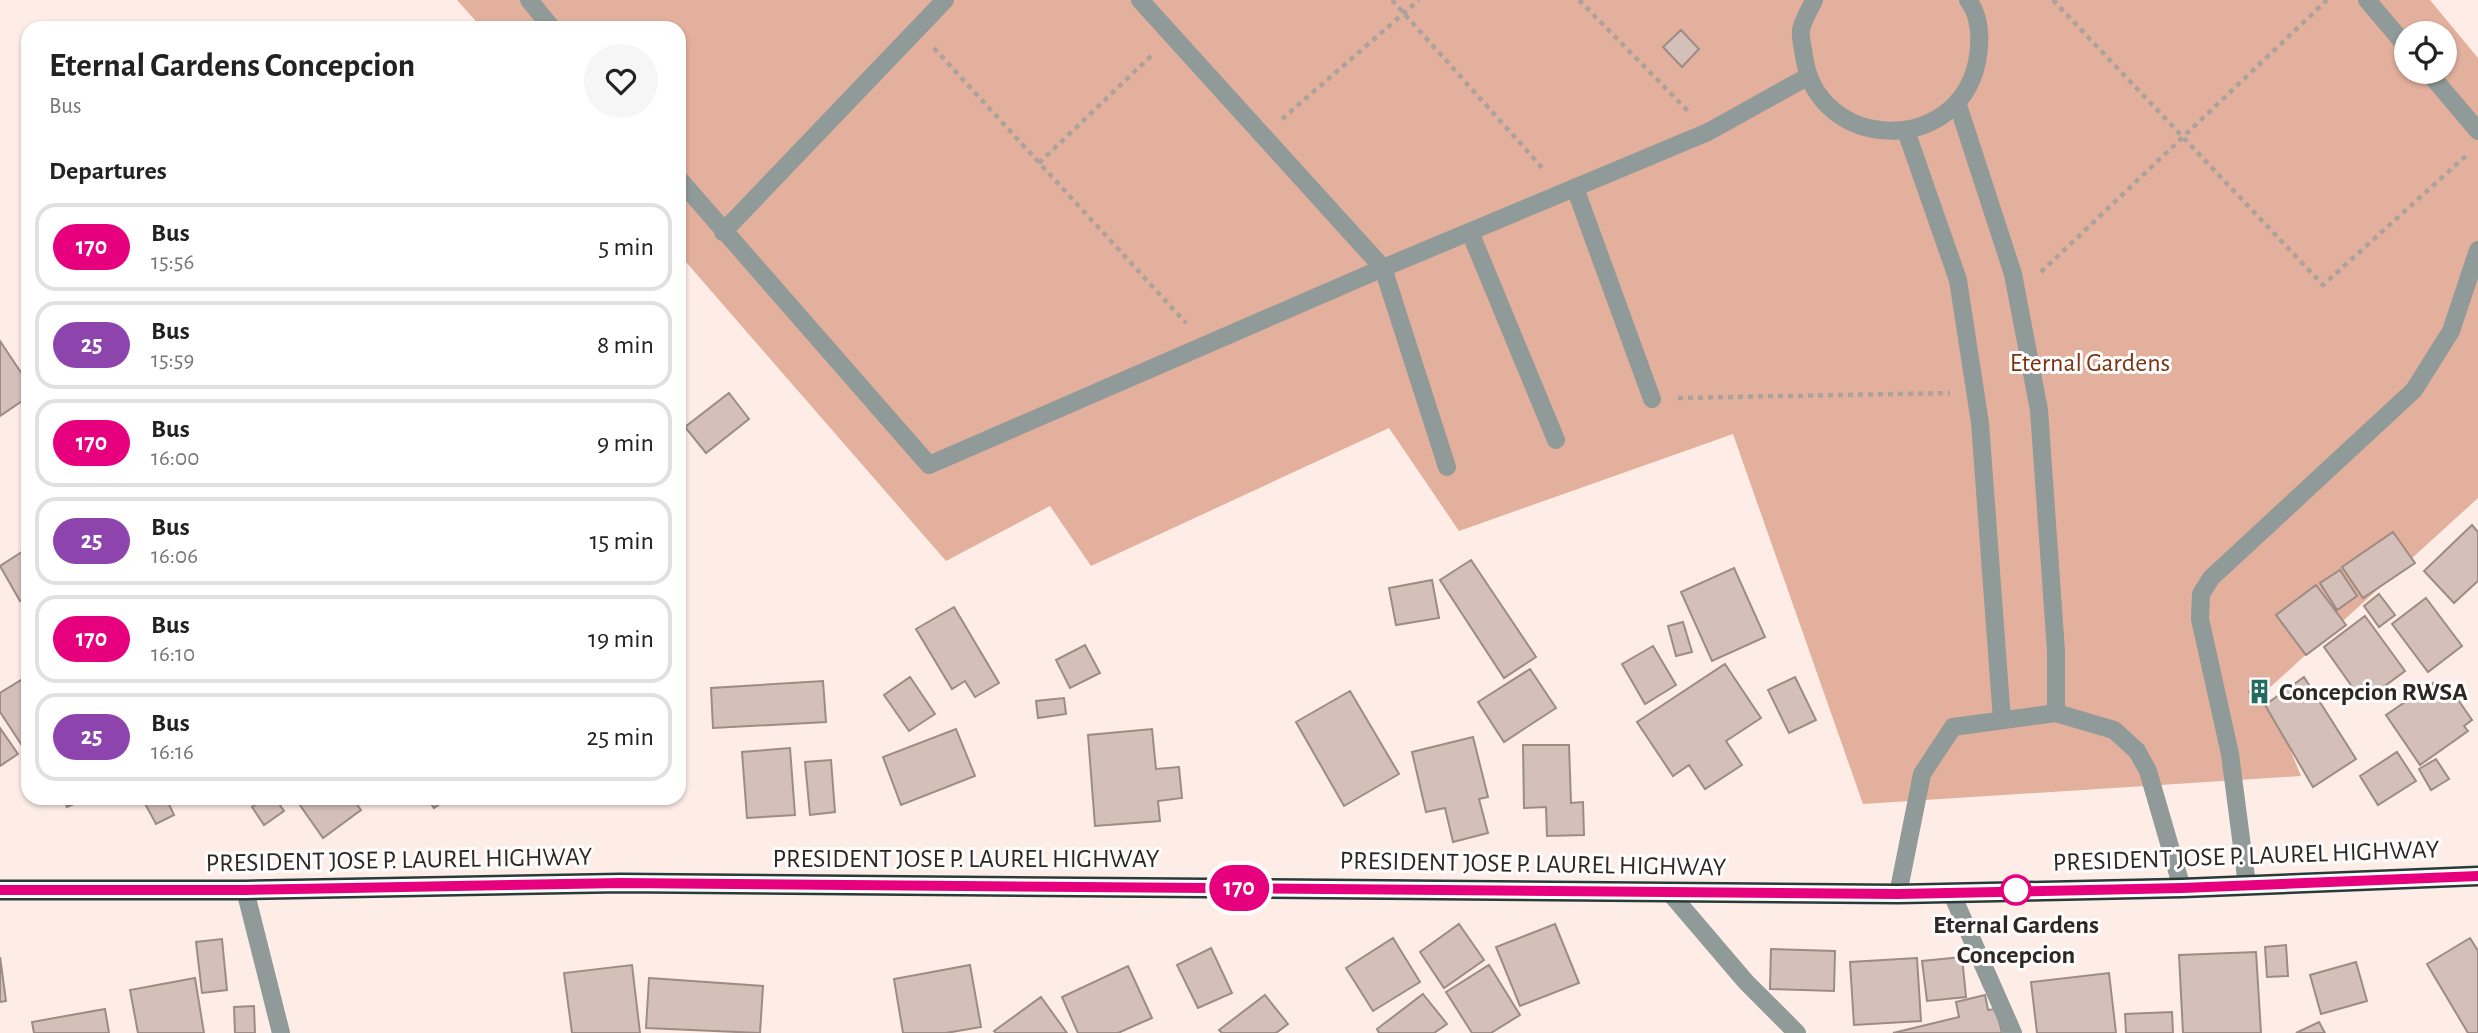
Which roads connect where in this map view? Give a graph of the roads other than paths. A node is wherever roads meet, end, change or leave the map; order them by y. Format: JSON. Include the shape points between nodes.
{"nodes":[{"id":1,"x":529,"y":0,"type":"edge"},
{"id":2,"x":945,"y":0,"type":"edge"},
{"id":3,"x":1140,"y":0,"type":"edge"},
{"id":4,"x":1814,"y":0,"type":"edge"},
{"id":5,"x":2367,"y":0,"type":"edge"},
{"id":6,"x":1975,"y":2,"type":"edge"},
{"id":7,"x":546,"y":21,"type":"edge"},
{"id":8,"x":2394,"y":32,"type":"edge"},
{"id":9,"x":1807,"y":77,"type":"junction"},
{"id":10,"x":2438,"y":84,"type":"edge"},
{"id":11,"x":1957,"y":102,"type":"junction"},
{"id":12,"x":1906,"y":131,"type":"junction"},
{"id":13,"x":2478,"y":131,"type":"edge"},
{"id":14,"x":686,"y":188,"type":"edge"},
{"id":15,"x":1569,"y":190,"type":"junction"},
{"id":16,"x":723,"y":232,"type":"junction"},
{"id":17,"x":1470,"y":232,"type":"junction"},
{"id":18,"x":2478,"y":250,"type":"edge"},
{"id":19,"x":1383,"y":268,"type":"junction"},
{"id":20,"x":1652,"y":399,"type":"road end"},
{"id":21,"x":1556,"y":440,"type":"dead end"},
{"id":22,"x":1447,"y":467,"type":"dead end"},
{"id":23,"x":2056,"y":713,"type":"junction"},
{"id":24,"x":2002,"y":720,"type":"junction"},
{"id":25,"x":2478,"y":876,"type":"edge"},
{"id":26,"x":2247,"y":885,"type":"junction"},
{"id":27,"x":2182,"y":888,"type":"junction"},
{"id":28,"x":0,"y":890,"type":"edge"},
{"id":29,"x":245,"y":890,"type":"junction"},
{"id":30,"x":1951,"y":892,"type":"junction"},
{"id":31,"x":1670,"y":893,"type":"junction"},
{"id":32,"x":1898,"y":894,"type":"junction"},
{"id":33,"x":281,"y":1033,"type":"edge"},
{"id":34,"x":1797,"y":1033,"type":"edge"},
{"id":35,"x":2013,"y":1033,"type":"edge"}],
"edges":[{"from":1,"to":7,"type":"street"},
{"from":2,"to":16,"type":"street"},
{"from":3,"to":19,"type":"street"},
{"from":4,"to":9,"type":"street","via":[[1801,30]]},
{"from":5,"to":8,"type":"street"},
{"from":6,"to":11,"type":"street","via":[[1981,44],[1973,79]]},
{"from":9,"to":12,"type":"street","via":[[1829,108],[1861,128]]},
{"from":9,"to":15,"type":"street","via":[[1708,132]]},
{"from":10,"to":13,"type":"street"},
{"from":11,"to":12,"type":"street","via":[[1927,125]]},
{"from":11,"to":23,"type":"street","via":[[2017,294],[2039,410]]},
{"from":12,"to":24,"type":"street","via":[[1958,279],[1980,423]]},
{"from":14,"to":16,"type":"street"},
{"from":15,"to":17,"type":"street"},
{"from":15,"to":20,"type":"street"},
{"from":16,"to":19,"type":"street","via":[[929,465]]},
{"from":17,"to":19,"type":"street"},
{"from":17,"to":21,"type":"street"},
{"from":18,"to":26,"type":"street","via":[[2451,331],[2414,390],[2211,578],[2201,594],[2200,619],[2230,754]]},
{"from":19,"to":22,"type":"street"},
{"from":23,"to":24,"type":"street"},
{"from":23,"to":27,"type":"street","via":[[2114,730],[2137,751],[2148,771]]},
{"from":24,"to":32,"type":"street","via":[[1953,727],[1922,774]]},
{"from":25,"to":26,"type":"highway","name":"PRESIDENT JOSE P. LAUREL HIGHWAY"},
{"from":26,"to":27,"type":"highway","name":"PRESIDENT JOSE P. LAUREL HIGHWAY"},
{"from":27,"to":30,"type":"highway","name":"PRESIDENT JOSE P. LAUREL HIGHWAY"},
{"from":28,"to":29,"type":"highway","name":"PRESIDENT JOSE P. LAUREL HIGHWAY"},
{"from":29,"to":31,"type":"highway","name":"PRESIDENT JOSE P. LAUREL HIGHWAY","via":[[621,883]]},
{"from":29,"to":33,"type":"street"},
{"from":30,"to":32,"type":"highway","name":"PRESIDENT JOSE P. LAUREL HIGHWAY"},
{"from":30,"to":35,"type":"street"},
{"from":31,"to":32,"type":"highway","name":"PRESIDENT JOSE P. LAUREL HIGHWAY"},
{"from":31,"to":34,"type":"street","via":[[1746,982]]}]}
